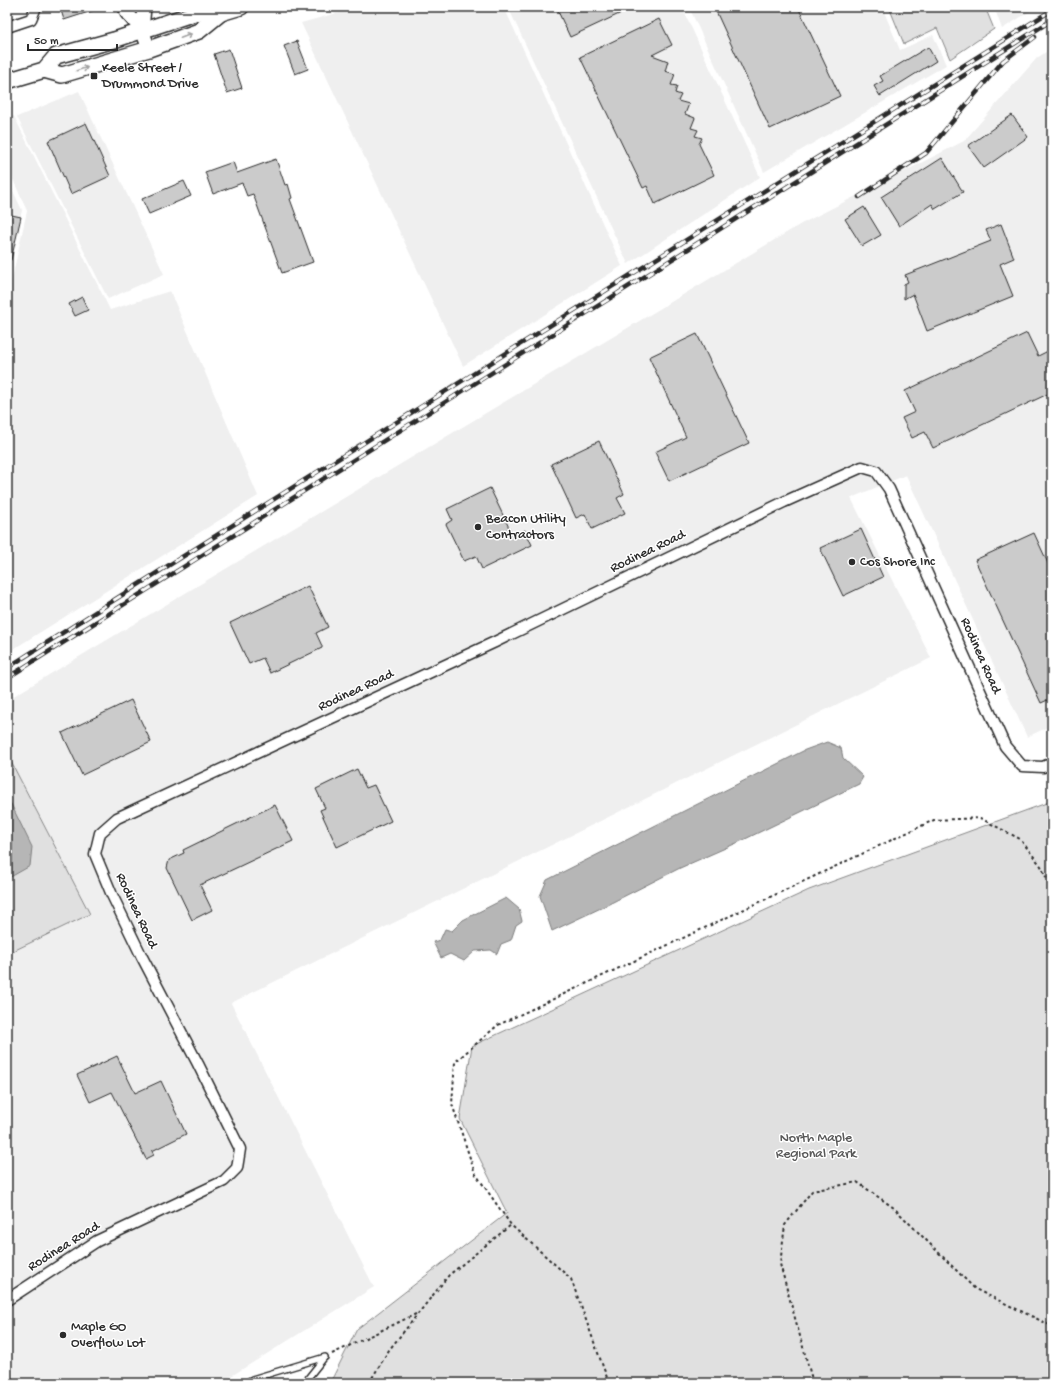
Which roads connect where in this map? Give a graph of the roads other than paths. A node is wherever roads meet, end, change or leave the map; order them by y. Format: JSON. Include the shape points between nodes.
{"nodes":[{"id":1,"x":36,"y":7,"type":"edge"},
{"id":2,"x":125,"y":7,"type":"edge"},
{"id":3,"x":144,"y":7,"type":"edge"},
{"id":4,"x":241,"y":7,"type":"edge"},
{"id":5,"x":221,"y":13,"type":"junction"},
{"id":6,"x":7,"y":27,"type":"edge"},
{"id":7,"x":142,"y":30,"type":"junction"},
{"id":8,"x":149,"y":49,"type":"junction"},
{"id":9,"x":44,"y":70,"type":"junction"},
{"id":10,"x":7,"y":81,"type":"edge"},
{"id":11,"x":1052,"y":763,"type":"edge"},
{"id":12,"x":7,"y":1300,"type":"edge"},
{"id":13,"x":246,"y":1383,"type":"edge"},
{"id":14,"x":304,"y":1383,"type":"edge"}],
"edges":[{"from":1,"to":6,"type":"street","via":[[31,19]]},
{"from":2,"to":7,"type":"street"},
{"from":3,"to":7,"type":"street"},
{"from":4,"to":5,"type":"main road"},
{"from":5,"to":7,"type":"main road","via":[[195,13]]},
{"from":8,"to":5,"type":"main road","one_way":true,"via":[[200,31]]},
{"from":7,"to":8,"type":"street"},
{"from":7,"to":9,"type":"main road","via":[[56,56]]},
{"from":9,"to":8,"type":"main road","one_way":true,"via":[[62,75]]},
{"from":9,"to":10,"type":"main road"},
{"from":11,"to":12,"type":"street","name":"Rodinea Road","via":[[1043,767],[1022,766],[1005,746],[889,489],[876,471],[862,467],[117,818],[100,833],[95,854],[136,944],[240,1149],[237,1168],[224,1181],[97,1241]]},
{"from":13,"to":14,"type":"lane","via":[[325,1357]]}]}
